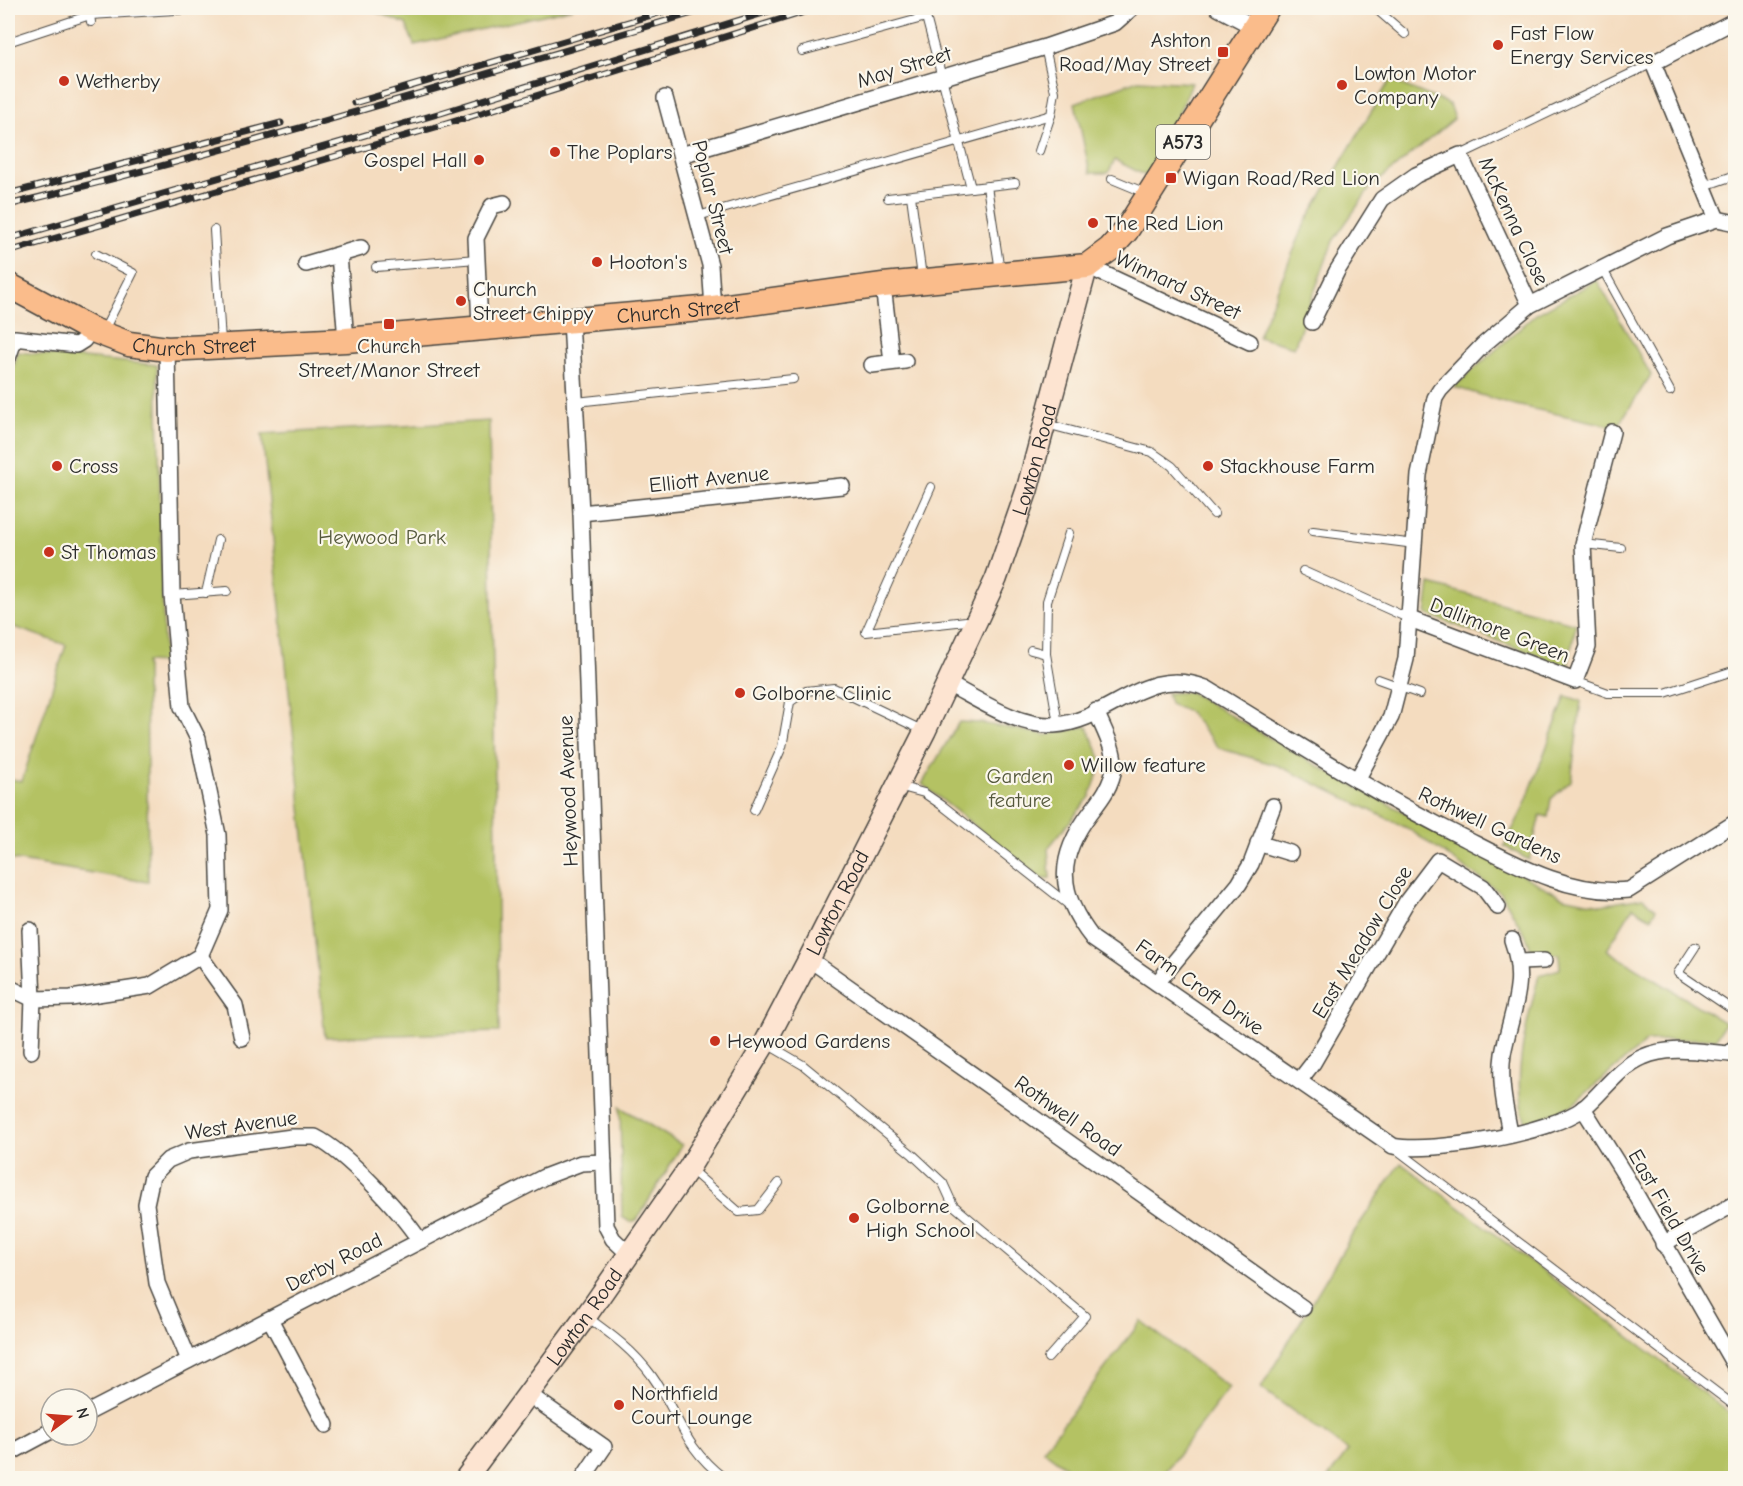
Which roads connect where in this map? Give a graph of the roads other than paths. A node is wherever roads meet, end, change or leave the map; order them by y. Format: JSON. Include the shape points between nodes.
{"nodes":[{"id":1,"x":210,"y":8,"type":"edge"},
{"id":2,"x":1132,"y":8,"type":"edge"},
{"id":3,"x":1218,"y":8,"type":"edge"},
{"id":4,"x":1375,"y":8,"type":"edge"},
{"id":5,"x":90,"y":15,"type":"edge"},
{"id":6,"x":1261,"y":17,"type":"edge"},
{"id":7,"x":1736,"y":20,"type":"edge"},
{"id":8,"x":1405,"y":34,"type":"dead end"},
{"id":9,"x":8,"y":42,"type":"edge"},
{"id":10,"x":1045,"y":47,"type":"junction"},
{"id":11,"x":802,"y":51,"type":"dead end"},
{"id":12,"x":1653,"y":63,"type":"junction"},
{"id":13,"x":942,"y":77,"type":"junction"},
{"id":14,"x":665,"y":98,"type":"dead end"},
{"id":15,"x":1051,"y":115,"type":"junction"},
{"id":16,"x":961,"y":141,"type":"junction"},
{"id":17,"x":1039,"y":151,"type":"dead end"},
{"id":18,"x":681,"y":155,"type":"junction"},
{"id":19,"x":1460,"y":155,"type":"junction"},
{"id":20,"x":1736,"y":175,"type":"edge"},
{"id":21,"x":1112,"y":179,"type":"dead end"},
{"id":22,"x":1015,"y":183,"type":"dead end"},
{"id":23,"x":987,"y":186,"type":"junction"},
{"id":24,"x":1704,"y":186,"type":"junction"},
{"id":25,"x":971,"y":188,"type":"junction"},
{"id":26,"x":911,"y":195,"type":"junction"},
{"id":27,"x":1150,"y":195,"type":"junction"},
{"id":28,"x":888,"y":198,"type":"dead end"},
{"id":29,"x":504,"y":203,"type":"dead end"},
{"id":30,"x":698,"y":216,"type":"junction"},
{"id":31,"x":1717,"y":219,"type":"junction"},
{"id":32,"x":1736,"y":223,"type":"edge"},
{"id":33,"x":214,"y":230,"type":"dead end"},
{"id":34,"x":361,"y":248,"type":"dead end"},
{"id":35,"x":96,"y":254,"type":"dead end"},
{"id":36,"x":339,"y":255,"type":"junction"},
{"id":37,"x":477,"y":259,"type":"junction"},
{"id":38,"x":306,"y":264,"type":"dead end"},
{"id":39,"x":1087,"y":266,"type":"junction"},
{"id":40,"x":376,"y":267,"type":"dead end"},
{"id":41,"x":1601,"y":267,"type":"junction"},
{"id":42,"x":1000,"y":273,"type":"junction"},
{"id":43,"x":923,"y":281,"type":"junction"},
{"id":44,"x":8,"y":285,"type":"edge"},
{"id":45,"x":883,"y":285,"type":"junction"},
{"id":46,"x":1530,"y":305,"type":"junction"},
{"id":47,"x":713,"y":308,"type":"junction"},
{"id":48,"x":571,"y":318,"type":"junction"},
{"id":49,"x":1312,"y":322,"type":"dead end"},
{"id":50,"x":480,"y":326,"type":"junction"},
{"id":51,"x":96,"y":331,"type":"junction"},
{"id":52,"x":11,"y":337,"type":"edge"},
{"id":53,"x":346,"y":340,"type":"junction"},
{"id":54,"x":1250,"y":342,"type":"dead end"},
{"id":55,"x":221,"y":347,"type":"junction"},
{"id":56,"x":167,"y":349,"type":"junction"},
{"id":57,"x":8,"y":358,"type":"edge"},
{"id":58,"x":872,"y":365,"type":"dead end"},
{"id":59,"x":793,"y":379,"type":"dead end"},
{"id":60,"x":1670,"y":391,"type":"dead end"},
{"id":61,"x":576,"y":402,"type":"junction"},
{"id":62,"x":1044,"y":424,"type":"junction"},
{"id":63,"x":1612,"y":432,"type":"dead end"},
{"id":64,"x":842,"y":486,"type":"dead end"},
{"id":65,"x":931,"y":487,"type":"dead end"},
{"id":66,"x":580,"y":513,"type":"junction"},
{"id":67,"x":1214,"y":514,"type":"dead end"},
{"id":68,"x":1313,"y":531,"type":"dead end"},
{"id":69,"x":1069,"y":533,"type":"dead end"},
{"id":70,"x":218,"y":540,"type":"dead end"},
{"id":71,"x":1415,"y":544,"type":"junction"},
{"id":72,"x":1583,"y":544,"type":"junction"},
{"id":73,"x":1621,"y":548,"type":"dead end"},
{"id":74,"x":1303,"y":571,"type":"dead end"},
{"id":75,"x":226,"y":591,"type":"dead end"},
{"id":76,"x":206,"y":593,"type":"junction"},
{"id":77,"x":172,"y":595,"type":"junction"},
{"id":78,"x":1410,"y":619,"type":"junction"},
{"id":79,"x":976,"y":620,"type":"junction"},
{"id":80,"x":1031,"y":650,"type":"dead end"},
{"id":81,"x":1046,"y":654,"type":"junction"},
{"id":82,"x":1736,"y":670,"type":"edge"},
{"id":83,"x":1378,"y":679,"type":"dead end"},
{"id":84,"x":1575,"y":681,"type":"junction"},
{"id":85,"x":946,"y":684,"type":"junction"},
{"id":86,"x":1399,"y":686,"type":"junction"},
{"id":87,"x":1420,"y":694,"type":"dead end"},
{"id":88,"x":1096,"y":711,"type":"junction"},
{"id":89,"x":1058,"y":724,"type":"junction"},
{"id":90,"x":925,"y":731,"type":"junction"},
{"id":91,"x":1358,"y":780,"type":"junction"},
{"id":92,"x":896,"y":785,"type":"junction"},
{"id":93,"x":1273,"y":806,"type":"dead end"},
{"id":94,"x":754,"y":810,"type":"dead end"},
{"id":95,"x":1736,"y":822,"type":"edge"},
{"id":96,"x":1258,"y":843,"type":"junction"},
{"id":97,"x":1290,"y":853,"type":"dead end"},
{"id":98,"x":1498,"y":907,"type":"dead end"},
{"id":99,"x":1072,"y":908,"type":"junction"},
{"id":100,"x":30,"y":930,"type":"dead end"},
{"id":101,"x":1512,"y":940,"type":"dead end"},
{"id":102,"x":1695,"y":947,"type":"dead end"},
{"id":103,"x":200,"y":956,"type":"junction"},
{"id":104,"x":809,"y":959,"type":"junction"},
{"id":105,"x":1544,"y":961,"type":"dead end"},
{"id":106,"x":1520,"y":962,"type":"junction"},
{"id":107,"x":1157,"y":983,"type":"junction"},
{"id":108,"x":8,"y":987,"type":"edge"},
{"id":109,"x":33,"y":999,"type":"junction"},
{"id":110,"x":1736,"y":1012,"type":"edge"},
{"id":111,"x":242,"y":1038,"type":"dead end"},
{"id":112,"x":765,"y":1043,"type":"junction"},
{"id":113,"x":31,"y":1051,"type":"dead end"},
{"id":114,"x":1734,"y":1054,"type":"edge"},
{"id":115,"x":1299,"y":1081,"type":"junction"},
{"id":116,"x":1583,"y":1108,"type":"junction"},
{"id":117,"x":1510,"y":1133,"type":"junction"},
{"id":118,"x":1393,"y":1146,"type":"junction"},
{"id":119,"x":604,"y":1162,"type":"junction"},
{"id":120,"x":688,"y":1168,"type":"junction"},
{"id":121,"x":779,"y":1183,"type":"dead end"},
{"id":122,"x":1736,"y":1203,"type":"edge"},
{"id":123,"x":420,"y":1241,"type":"junction"},
{"id":124,"x":1663,"y":1244,"type":"junction"},
{"id":125,"x":629,"y":1254,"type":"junction"},
{"id":126,"x":1303,"y":1308,"type":"dead end"},
{"id":127,"x":586,"y":1316,"type":"junction"},
{"id":128,"x":270,"y":1319,"type":"junction"},
{"id":129,"x":1048,"y":1358,"type":"dead end"},
{"id":130,"x":189,"y":1360,"type":"junction"},
{"id":131,"x":1736,"y":1368,"type":"edge"},
{"id":132,"x":528,"y":1394,"type":"junction"},
{"id":133,"x":99,"y":1407,"type":"edge"},
{"id":134,"x":1736,"y":1407,"type":"edge"},
{"id":135,"x":326,"y":1425,"type":"dead end"},
{"id":136,"x":39,"y":1437,"type":"edge"},
{"id":137,"x":8,"y":1454,"type":"edge"},
{"id":138,"x":466,"y":1479,"type":"edge"},
{"id":139,"x":583,"y":1479,"type":"edge"},
{"id":140,"x":724,"y":1479,"type":"edge"}],
"edges":[{"from":1,"to":5,"type":"lane"},
{"from":2,"to":10,"type":"street","name":"May Street","via":[[1115,23]]},
{"from":3,"to":6,"type":"street"},
{"from":4,"to":8,"type":"lane"},
{"from":5,"to":9,"type":"lane"},
{"from":6,"to":27,"type":"main road","number":"A573"},
{"from":7,"to":12,"type":"street"},
{"from":10,"to":13,"type":"street","name":"May Street"},
{"from":10,"to":15,"type":"lane","via":[[1055,92]]},
{"from":11,"to":13,"type":"lane","via":[[926,17]]},
{"from":12,"to":19,"type":"lane","name":"McKenna Close"},
{"from":12,"to":24,"type":"street"},
{"from":13,"to":16,"type":"lane"},
{"from":13,"to":18,"type":"street","name":"May Street"},
{"from":14,"to":18,"type":"street","name":"Poplar Street"},
{"from":15,"to":16,"type":"lane"},
{"from":15,"to":17,"type":"lane"},
{"from":16,"to":25,"type":"lane"},
{"from":16,"to":30,"type":"lane"},
{"from":18,"to":30,"type":"street","name":"Poplar Street"},
{"from":19,"to":46,"type":"street","name":"McKenna Close"},
{"from":19,"to":49,"type":"street","name":"McKenna Close","via":[[1416,175],[1382,200],[1337,271]]},
{"from":20,"to":24,"type":"lane"},
{"from":21,"to":27,"type":"lane"},
{"from":22,"to":23,"type":"lane"},
{"from":23,"to":25,"type":"lane"},
{"from":23,"to":42,"type":"lane"},
{"from":24,"to":31,"type":"street"},
{"from":25,"to":26,"type":"lane"},
{"from":26,"to":28,"type":"lane"},
{"from":26,"to":43,"type":"lane"},
{"from":27,"to":39,"type":"main road","number":"A573","via":[[1118,242]]},
{"from":29,"to":37,"type":"street","via":[[492,206],[476,238]]},
{"from":30,"to":47,"type":"street","name":"Poplar Street","via":[[710,265]]},
{"from":31,"to":32,"type":"street"},
{"from":31,"to":41,"type":"street","via":[[1667,236]]},
{"from":33,"to":55,"type":"lane"},
{"from":34,"to":36,"type":"street"},
{"from":35,"to":51,"type":"lane","via":[[133,273]]},
{"from":36,"to":38,"type":"street"},
{"from":36,"to":53,"type":"street"},
{"from":37,"to":40,"type":"lane"},
{"from":37,"to":50,"type":"street"},
{"from":39,"to":42,"type":"main road","name":"Church Street"},
{"from":39,"to":54,"type":"street","name":"Winnard Street"},
{"from":39,"to":62,"type":"main road","name":"Lowton Road"},
{"from":41,"to":46,"type":"street"},
{"from":41,"to":60,"type":"lane","via":[[1616,303]]},
{"from":42,"to":43,"type":"main road","name":"Church Street"},
{"from":43,"to":45,"type":"main road","name":"Church Street"},
{"from":44,"to":51,"type":"main road","name":"Church Street"},
{"from":45,"to":47,"type":"main road","name":"Church Street"},
{"from":45,"to":58,"type":"street","via":[[898,362]]},
{"from":46,"to":71,"type":"street","via":[[1483,345],[1435,398],[1419,476]]},
{"from":47,"to":48,"type":"main road","name":"Church Street"},
{"from":48,"to":50,"type":"main road","name":"Church Street"},
{"from":48,"to":61,"type":"street","name":"Heywood Avenue"},
{"from":50,"to":53,"type":"main road","name":"Church Street"},
{"from":51,"to":52,"type":"street","via":[[76,345]]},
{"from":51,"to":56,"type":"main road","name":"Church Street","via":[[129,344]]},
{"from":52,"to":57,"type":"street"},
{"from":53,"to":55,"type":"main road","name":"Church Street"},
{"from":55,"to":56,"type":"main road","name":"Church Street"},
{"from":56,"to":77,"type":"street"},
{"from":59,"to":61,"type":"lane"},
{"from":61,"to":66,"type":"street","name":"Heywood Avenue"},
{"from":62,"to":67,"type":"lane","via":[[1152,452],[1172,466]]},
{"from":62,"to":79,"type":"main road","name":"Lowton Road","via":[[1027,490],[1000,568]]},
{"from":63,"to":72,"type":"street","name":"Dallimore Green"},
{"from":64,"to":66,"type":"street","name":"Elliott Avenue"},
{"from":65,"to":79,"type":"lane","via":[[866,632]]},
{"from":66,"to":119,"type":"street","name":"Heywood Avenue"},
{"from":68,"to":71,"type":"lane"},
{"from":69,"to":81,"type":"lane","via":[[1047,600]]},
{"from":70,"to":76,"type":"lane"},
{"from":71,"to":78,"type":"street"},
{"from":72,"to":73,"type":"lane"},
{"from":72,"to":84,"type":"street","name":"Dallimore Green","via":[[1588,647]]},
{"from":74,"to":78,"type":"lane"},
{"from":75,"to":76,"type":"lane"},
{"from":76,"to":77,"type":"lane"},
{"from":77,"to":103,"type":"street","via":[[182,707],[198,739],[218,835],[220,910]]},
{"from":78,"to":84,"type":"street","name":"Dallimore Green"},
{"from":78,"to":86,"type":"street"},
{"from":79,"to":85,"type":"main road","name":"Lowton Road"},
{"from":80,"to":81,"type":"lane"},
{"from":81,"to":89,"type":"lane"},
{"from":82,"to":84,"type":"lane","name":"Dallimore Green","via":[[1665,693],[1608,693]]},
{"from":83,"to":86,"type":"lane"},
{"from":85,"to":89,"type":"street","via":[[1031,722]]},
{"from":85,"to":90,"type":"main road","name":"Lowton Road"},
{"from":86,"to":87,"type":"lane"},
{"from":86,"to":91,"type":"street","via":[[1390,717]]},
{"from":88,"to":89,"type":"street","name":"Rothwell Gardens"},
{"from":88,"to":91,"type":"street","name":"Rothwell Gardens","via":[[1156,683],[1194,683]]},
{"from":88,"to":99,"type":"street","name":"Farm Croft Drive","via":[[1113,753],[1114,767],[1107,791],[1078,830],[1067,856],[1065,884]]},
{"from":90,"to":92,"type":"main road","name":"Lowton Road"},
{"from":90,"to":94,"type":"lane","via":[[834,688],[806,691],[790,702],[782,747]]},
{"from":91,"to":95,"type":"street","name":"Rothwell Gardens","via":[[1405,809],[1538,874],[1611,891],[1629,890]]},
{"from":92,"to":99,"type":"lane","via":[[924,793],[943,806]]},
{"from":92,"to":104,"type":"main road","name":"Lowton Road"},
{"from":93,"to":96,"type":"street"},
{"from":96,"to":97,"type":"street"},
{"from":96,"to":107,"type":"street","via":[[1239,884]]},
{"from":98,"to":115,"type":"street","name":"East Meadow Close","via":[[1483,887],[1438,860],[1407,901],[1313,1064]]},
{"from":99,"to":107,"type":"street","name":"Farm Croft Drive","via":[[1093,939]]},
{"from":100,"to":109,"type":"street"},
{"from":101,"to":106,"type":"street"},
{"from":102,"to":110,"type":"lane","via":[[1678,973]]},
{"from":103,"to":109,"type":"street","via":[[150,986],[71,998]]},
{"from":103,"to":111,"type":"street","via":[[236,1005]]},
{"from":104,"to":112,"type":"main road","name":"Lowton Road"},
{"from":104,"to":126,"type":"street","name":"Rothwell Road"},
{"from":105,"to":106,"type":"street"},
{"from":106,"to":117,"type":"street","via":[[1503,1059],[1502,1083]]},
{"from":107,"to":115,"type":"street","name":"Farm Croft Drive"},
{"from":108,"to":109,"type":"street"},
{"from":109,"to":113,"type":"street"},
{"from":112,"to":120,"type":"main road","name":"Lowton Road"},
{"from":112,"to":129,"type":"lane","via":[[803,1065],[913,1155],[943,1183],[952,1206],[1085,1316]]},
{"from":114,"to":116,"type":"street","name":"Farm Croft Drive","via":[[1678,1051],[1643,1057]]},
{"from":115,"to":118,"type":"street","name":"Farm Croft Drive"},
{"from":116,"to":117,"type":"street","name":"Farm Croft Drive","via":[[1563,1120]]},
{"from":116,"to":124,"type":"street","name":"East Field Drive"},
{"from":117,"to":118,"type":"street","name":"Farm Croft Drive","via":[[1435,1148],[1413,1150]]},
{"from":118,"to":134,"type":"lane"},
{"from":119,"to":123,"type":"street","name":"Derby Road","via":[[581,1163],[544,1177]]},
{"from":119,"to":125,"type":"street","name":"Heywood Avenue","via":[[606,1226]]},
{"from":120,"to":121,"type":"lane","via":[[739,1212],[758,1210]]},
{"from":120,"to":125,"type":"main road","name":"Lowton Road"},
{"from":122,"to":124,"type":"street"},
{"from":123,"to":128,"type":"street","name":"Derby Road"},
{"from":123,"to":130,"type":"street","name":"West Avenue","via":[[399,1211],[315,1137],[212,1147],[177,1155],[152,1176],[146,1204],[157,1282]]},
{"from":124,"to":131,"type":"street","name":"East Field Drive"},
{"from":125,"to":127,"type":"main road","name":"Lowton Road"},
{"from":127,"to":132,"type":"main road","name":"Lowton Road"},
{"from":127,"to":140,"type":"lane","via":[[624,1344],[653,1377],[692,1448]]},
{"from":128,"to":130,"type":"street","name":"Derby Road"},
{"from":128,"to":135,"type":"street"},
{"from":130,"to":133,"type":"street","name":"Derby Road"},
{"from":132,"to":138,"type":"main road","name":"Lowton Road"},
{"from":132,"to":139,"type":"street","via":[[604,1447]]},
{"from":136,"to":137,"type":"street"}]}
